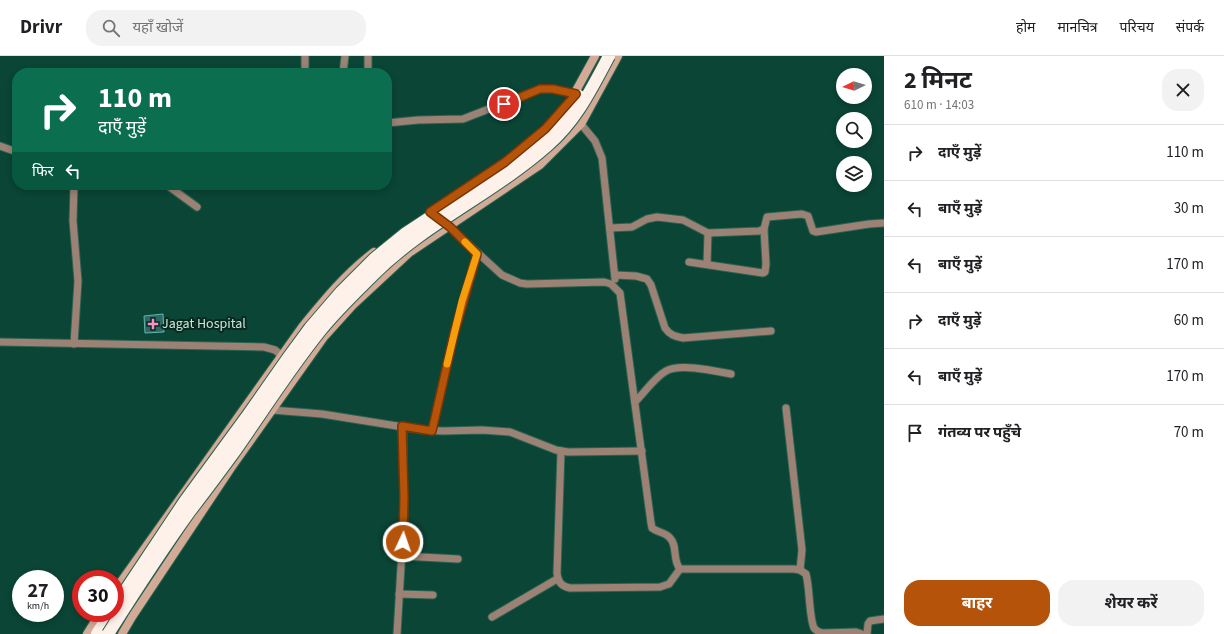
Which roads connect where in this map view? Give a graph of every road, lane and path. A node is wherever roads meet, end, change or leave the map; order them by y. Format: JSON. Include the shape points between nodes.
{"nodes":[{"id":1,"x":305,"y":56,"type":"edge"},
{"id":2,"x":345,"y":56,"type":"edge"},
{"id":3,"x":368,"y":56,"type":"edge"},
{"id":4,"x":595,"y":56,"type":"edge"},
{"id":5,"x":600,"y":56,"type":"edge"},
{"id":6,"x":609,"y":56,"type":"edge"},
{"id":7,"x":618,"y":56,"type":"edge"},
{"id":8,"x":304,"y":68,"type":"edge"},
{"id":9,"x":344,"y":68,"type":"edge"},
{"id":10,"x":368,"y":68,"type":"edge"},
{"id":11,"x":576,"y":94,"type":"junction"},
{"id":12,"x":392,"y":122,"type":"edge"},
{"id":13,"x":581,"y":124,"type":"junction"},
{"id":14,"x":0,"y":146,"type":"edge"},
{"id":15,"x":12,"y":150,"type":"edge"},
{"id":16,"x":74,"y":190,"type":"edge"},
{"id":17,"x":174,"y":190,"type":"edge"},
{"id":18,"x":197,"y":207,"type":"dead end"},
{"id":19,"x":430,"y":212,"type":"junction"},
{"id":20,"x":884,"y":223,"type":"edge"},
{"id":21,"x":450,"y":227,"type":"junction"},
{"id":22,"x":610,"y":228,"type":"junction"},
{"id":23,"x":764,"y":229,"type":"junction"},
{"id":24,"x":708,"y":233,"type":"junction"},
{"id":25,"x":477,"y":254,"type":"junction"},
{"id":26,"x":689,"y":262,"type":"dead end"},
{"id":27,"x":707,"y":264,"type":"junction"},
{"id":28,"x":615,"y":275,"type":"junction"},
{"id":29,"x":616,"y":288,"type":"junction"},
{"id":30,"x":771,"y":331,"type":"dead end"},
{"id":31,"x":0,"y":342,"type":"edge"},
{"id":32,"x":74,"y":344,"type":"junction"},
{"id":33,"x":282,"y":355,"type":"junction"},
{"id":34,"x":731,"y":374,"type":"dead end"},
{"id":35,"x":635,"y":402,"type":"junction"},
{"id":36,"x":786,"y":408,"type":"dead end"},
{"id":37,"x":272,"y":410,"type":"junction"},
{"id":38,"x":402,"y":426,"type":"junction"},
{"id":39,"x":432,"y":431,"type":"junction"},
{"id":40,"x":561,"y":451,"type":"junction"},
{"id":41,"x":642,"y":451,"type":"junction"},
{"id":42,"x":402,"y":556,"type":"junction"},
{"id":43,"x":458,"y":559,"type":"dead end"},
{"id":44,"x":680,"y":569,"type":"junction"},
{"id":45,"x":800,"y":570,"type":"junction"},
{"id":46,"x":124,"y":577,"type":"edge"},
{"id":47,"x":558,"y":579,"type":"junction"},
{"id":48,"x":124,"y":592,"type":"edge"},
{"id":49,"x":399,"y":594,"type":"junction"},
{"id":50,"x":433,"y":595,"type":"dead end"},
{"id":51,"x":492,"y":617,"type":"dead end"},
{"id":52,"x":884,"y":619,"type":"edge"},
{"id":53,"x":94,"y":622,"type":"edge"},
{"id":54,"x":104,"y":622,"type":"edge"},
{"id":55,"x":87,"y":634,"type":"edge"},
{"id":56,"x":97,"y":634,"type":"edge"},
{"id":57,"x":108,"y":634,"type":"edge"},
{"id":58,"x":122,"y":634,"type":"edge"},
{"id":59,"x":397,"y":634,"type":"edge"},
{"id":60,"x":862,"y":634,"type":"edge"},
{"id":61,"x":867,"y":634,"type":"edge"}],
"edges":[{"from":1,"to":8,"type":"street"},
{"from":2,"to":9,"type":"street"},
{"from":3,"to":10,"type":"street"},
{"from":4,"to":11,"type":"street"},
{"from":5,"to":48,"type":"highway","bridge":true,"via":[[578,99],[545,135],[491,177],[406,233],[374,259],[341,292],[288,358],[185,501]]},
{"from":6,"to":57,"type":"highway","bridge":true,"via":[[583,104],[549,145],[399,252],[325,325],[190,512]]},
{"from":7,"to":13,"type":"street"},
{"from":11,"to":12,"type":"street","via":[[540,89],[463,119]]},
{"from":11,"to":19,"type":"street","via":[[545,129],[505,162]]},
{"from":13,"to":21,"type":"street","via":[[540,165]]},
{"from":13,"to":22,"type":"street","via":[[595,141],[602,158]]},
{"from":14,"to":15,"type":"street"},
{"from":16,"to":32,"type":"street","via":[[78,281]]},
{"from":17,"to":18,"type":"street"},
{"from":19,"to":21,"type":"street"},
{"from":19,"to":33,"type":"street","via":[[347,275]]},
{"from":20,"to":23,"type":"street","via":[[816,232],[813,231],[808,216],[796,214],[767,216]]},
{"from":21,"to":25,"type":"street"},
{"from":21,"to":37,"type":"street","via":[[409,253],[353,305],[324,337]]},
{"from":22,"to":24,"type":"street","via":[[632,227],[657,217],[683,220]]},
{"from":22,"to":28,"type":"street"},
{"from":23,"to":24,"type":"street"},
{"from":23,"to":27,"type":"street","via":[[765,272]]},
{"from":24,"to":27,"type":"street"},
{"from":25,"to":29,"type":"street","via":[[502,275],[520,283],[604,282]]},
{"from":25,"to":39,"type":"street","via":[[454,334]]},
{"from":26,"to":27,"type":"street"},
{"from":28,"to":29,"type":"street"},
{"from":28,"to":30,"type":"street","via":[[647,279],[665,328],[674,336],[683,338]]},
{"from":29,"to":35,"type":"street","via":[[620,293]]},
{"from":31,"to":32,"type":"street"},
{"from":32,"to":33,"type":"street","via":[[264,347]]},
{"from":33,"to":46,"type":"street"},
{"from":34,"to":35,"type":"street","via":[[684,368],[672,369],[661,375]]},
{"from":35,"to":41,"type":"street"},
{"from":36,"to":45,"type":"street","via":[[802,550]]},
{"from":37,"to":38,"type":"street","via":[[322,414]]},
{"from":37,"to":58,"type":"street"},
{"from":38,"to":39,"type":"street"},
{"from":38,"to":42,"type":"street"},
{"from":39,"to":40,"type":"street","via":[[510,432]]},
{"from":40,"to":41,"type":"street"},
{"from":40,"to":47,"type":"street"},
{"from":41,"to":44,"type":"street","via":[[652,528],[670,537]]},
{"from":42,"to":43,"type":"street"},
{"from":42,"to":49,"type":"street"},
{"from":44,"to":45,"type":"street"},
{"from":44,"to":47,"type":"street","via":[[669,584],[660,587],[570,588],[565,587]]},
{"from":45,"to":60,"type":"street","via":[[806,574],[814,628],[817,631]]},
{"from":47,"to":51,"type":"street"},
{"from":49,"to":50,"type":"street"},
{"from":49,"to":59,"type":"street"},
{"from":52,"to":61,"type":"street","via":[[870,621]]},
{"from":53,"to":55,"type":"street"},
{"from":54,"to":56,"type":"highway"}]}
